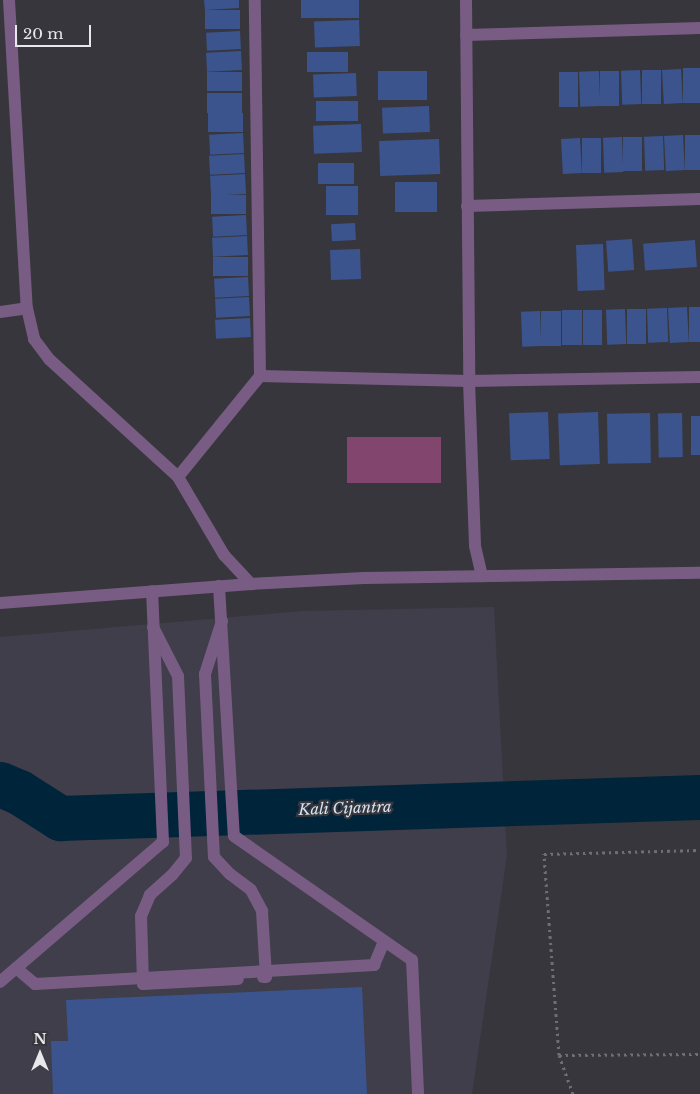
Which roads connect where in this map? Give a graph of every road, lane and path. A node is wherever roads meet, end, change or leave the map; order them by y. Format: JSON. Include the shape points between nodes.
{"nodes":[{"id":1,"x":9,"y":0,"type":"edge"},
{"id":2,"x":255,"y":0,"type":"edge"},
{"id":3,"x":466,"y":0,"type":"edge"},
{"id":4,"x":700,"y":28,"type":"edge"},
{"id":5,"x":466,"y":35,"type":"junction"},
{"id":6,"x":700,"y":199,"type":"edge"},
{"id":7,"x":467,"y":206,"type":"junction"},
{"id":8,"x":27,"y":308,"type":"junction"},
{"id":9,"x":0,"y":312,"type":"edge"},
{"id":10,"x":260,"y":376,"type":"junction"},
{"id":11,"x":700,"y":378,"type":"edge"},
{"id":12,"x":469,"y":382,"type":"junction"},
{"id":13,"x":178,"y":478,"type":"junction"},
{"id":14,"x":700,"y":573,"type":"edge"},
{"id":15,"x":482,"y":576,"type":"junction"},
{"id":16,"x":250,"y":584,"type":"junction"},
{"id":17,"x":220,"y":586,"type":"junction"},
{"id":18,"x":152,"y":591,"type":"junction"},
{"id":19,"x":0,"y":603,"type":"edge"},
{"id":20,"x":222,"y":621,"type":"junction"},
{"id":21,"x":153,"y":627,"type":"junction"},
{"id":22,"x":700,"y":850,"type":"edge"},
{"id":23,"x":384,"y":941,"type":"junction"},
{"id":24,"x":16,"y":968,"type":"junction"},
{"id":25,"x":0,"y":982,"type":"edge"},
{"id":26,"x":700,"y":1054,"type":"edge"},
{"id":27,"x":559,"y":1055,"type":"junction"},
{"id":28,"x":418,"y":1094,"type":"edge"},
{"id":29,"x":573,"y":1094,"type":"edge"}],
"edges":[{"from":1,"to":8,"type":"street"},
{"from":2,"to":10,"type":"street"},
{"from":3,"to":5,"type":"street"},
{"from":4,"to":5,"type":"street"},
{"from":5,"to":7,"type":"street"},
{"from":6,"to":7,"type":"street"},
{"from":7,"to":12,"type":"street"},
{"from":8,"to":9,"type":"street"},
{"from":8,"to":13,"type":"street","via":[[34,339],[41,350]]},
{"from":10,"to":12,"type":"street"},
{"from":10,"to":13,"type":"street"},
{"from":11,"to":12,"type":"street"},
{"from":12,"to":15,"type":"street","via":[[475,546]]},
{"from":13,"to":16,"type":"street","via":[[224,556]]},
{"from":14,"to":15,"type":"street"},
{"from":15,"to":16,"type":"street"},
{"from":16,"to":17,"type":"street"},
{"from":17,"to":18,"type":"street"},
{"from":17,"to":20,"type":"street"},
{"from":18,"to":19,"type":"street"},
{"from":18,"to":21,"type":"street"},
{"from":20,"to":21,"type":"street","via":[[205,674],[214,857],[251,890],[262,911],[266,977],[143,984],[141,916],[150,895],[186,858],[178,676]]},
{"from":20,"to":23,"type":"street","via":[[234,836]]},
{"from":21,"to":24,"type":"street","via":[[163,842]]},
{"from":22,"to":27,"type":"path","via":[[544,854]]},
{"from":23,"to":24,"type":"street","bridge":true,"via":[[374,965],[35,984]]},
{"from":23,"to":28,"type":"street","via":[[412,960]]},
{"from":24,"to":25,"type":"street"},
{"from":26,"to":27,"type":"path"},
{"from":27,"to":29,"type":"path"}]}
